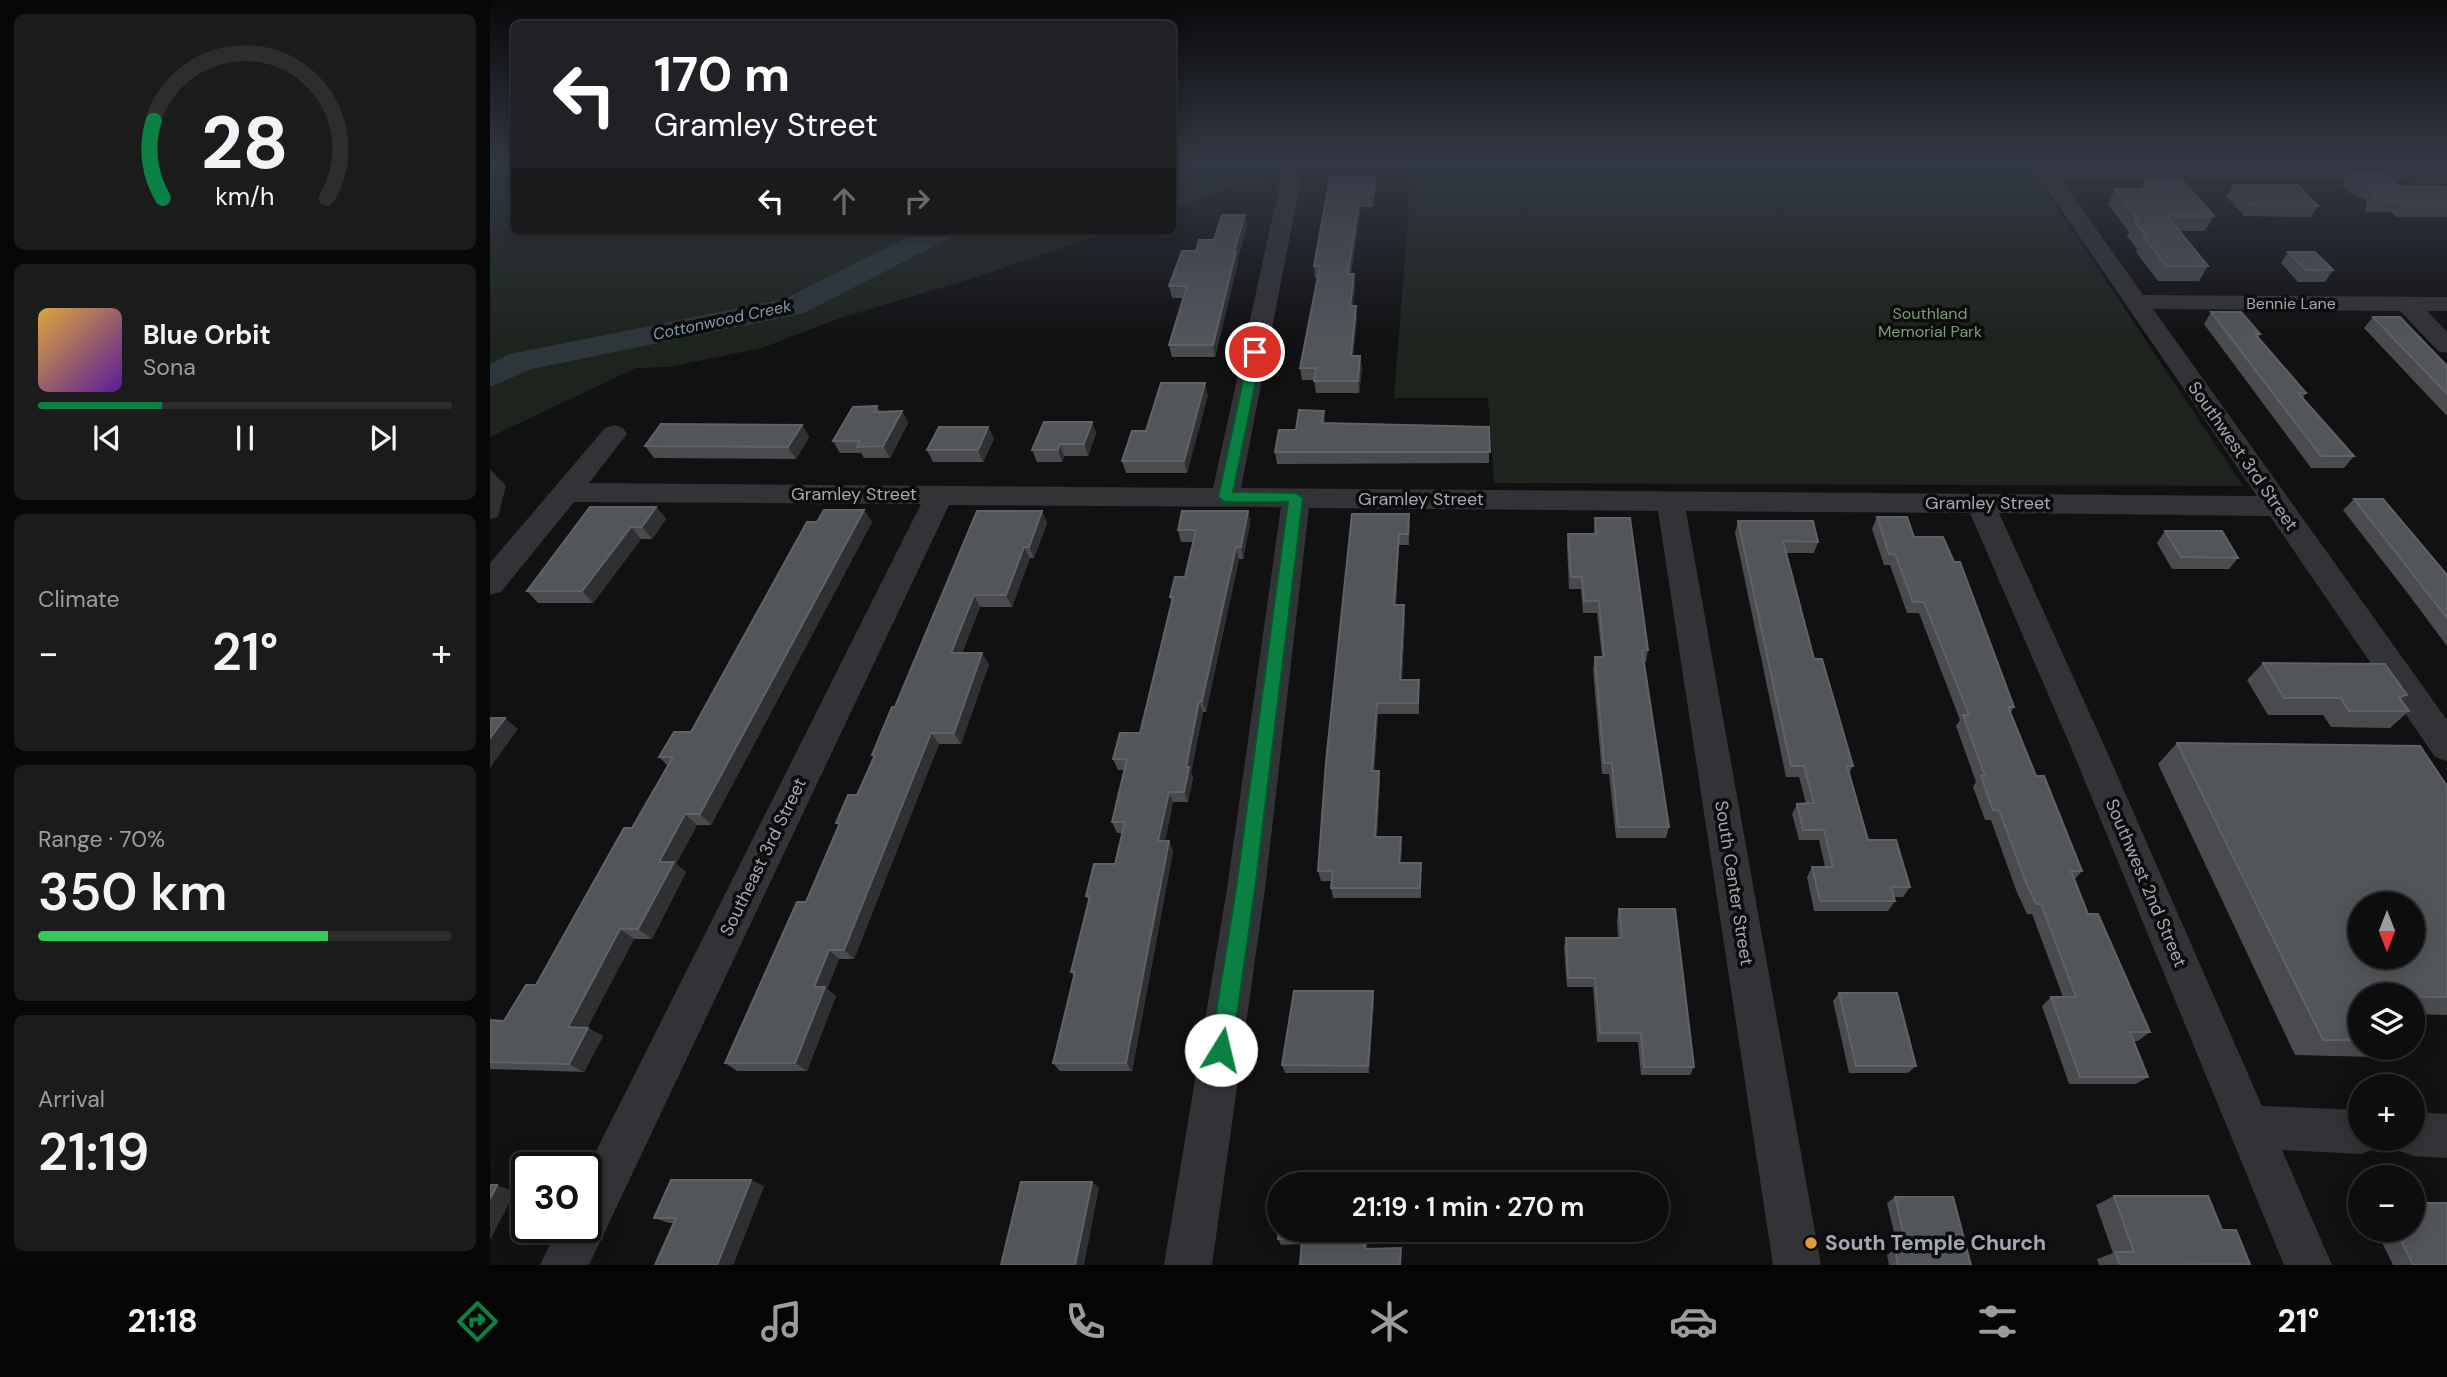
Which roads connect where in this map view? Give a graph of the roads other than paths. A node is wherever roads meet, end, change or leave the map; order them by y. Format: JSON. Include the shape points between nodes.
{"nodes":[{"id":1,"x":1282,"y":220,"type":"edge"},
{"id":2,"x":2082,"y":220,"type":"edge"},
{"id":3,"x":2136,"y":302,"type":"junction"},
{"id":4,"x":2407,"y":304,"type":"junction"},
{"id":5,"x":2447,"y":304,"type":"edge"},
{"id":6,"x":2447,"y":346,"type":"edge"},
{"id":7,"x":614,"y":434,"type":"dead end"},
{"id":8,"x":566,"y":492,"type":"junction"},
{"id":9,"x":940,"y":494,"type":"junction"},
{"id":10,"x":1225,"y":497,"type":"junction"},
{"id":11,"x":1296,"y":498,"type":"junction"},
{"id":12,"x":1670,"y":500,"type":"junction"},
{"id":13,"x":1980,"y":503,"type":"junction"},
{"id":14,"x":2277,"y":506,"type":"junction"},
{"id":15,"x":491,"y":581,"type":"edge"},
{"id":16,"x":2447,"y":747,"type":"edge"},
{"id":17,"x":2249,"y":1127,"type":"junction"},
{"id":18,"x":2348,"y":1131,"type":"edge"},
{"id":19,"x":2425,"y":1135,"type":"edge"},
{"id":20,"x":2447,"y":1136,"type":"edge"},
{"id":21,"x":602,"y":1187,"type":"edge"},
{"id":22,"x":575,"y":1243,"type":"edge"},
{"id":23,"x":565,"y":1265,"type":"edge"},
{"id":24,"x":1188,"y":1265,"type":"edge"},
{"id":25,"x":1797,"y":1265,"type":"edge"},
{"id":26,"x":2308,"y":1265,"type":"edge"}],
"edges":[{"from":1,"to":10,"type":"street"},
{"from":2,"to":3,"type":"street","name":"Southwest 3rd Street"},
{"from":3,"to":4,"type":"street","name":"Bennie Lane"},
{"from":3,"to":14,"type":"street","name":"Southwest 3rd Street"},
{"from":4,"to":5,"type":"street","name":"Bennie Lane"},
{"from":4,"to":6,"type":"street"},
{"from":7,"to":8,"type":"street"},
{"from":8,"to":9,"type":"street","name":"Gramley Street"},
{"from":8,"to":15,"type":"street"},
{"from":9,"to":10,"type":"street","name":"Gramley Street"},
{"from":9,"to":21,"type":"street","name":"Southeast 3rd Street"},
{"from":10,"to":11,"type":"street","name":"Gramley Street"},
{"from":11,"to":12,"type":"street","name":"Gramley Street"},
{"from":11,"to":24,"type":"street","via":[[1246,889]]},
{"from":12,"to":13,"type":"street","name":"Gramley Street"},
{"from":12,"to":25,"type":"street","name":"South Center Street"},
{"from":13,"to":14,"type":"street","name":"Gramley Street"},
{"from":13,"to":17,"type":"street","name":"Southwest 2nd Street"},
{"from":14,"to":16,"type":"street","name":"Southwest 3rd Street"},
{"from":17,"to":18,"type":"street"},
{"from":17,"to":26,"type":"street","name":"Southwest 2nd Street"},
{"from":19,"to":20,"type":"street"},
{"from":22,"to":23,"type":"street"}]}
